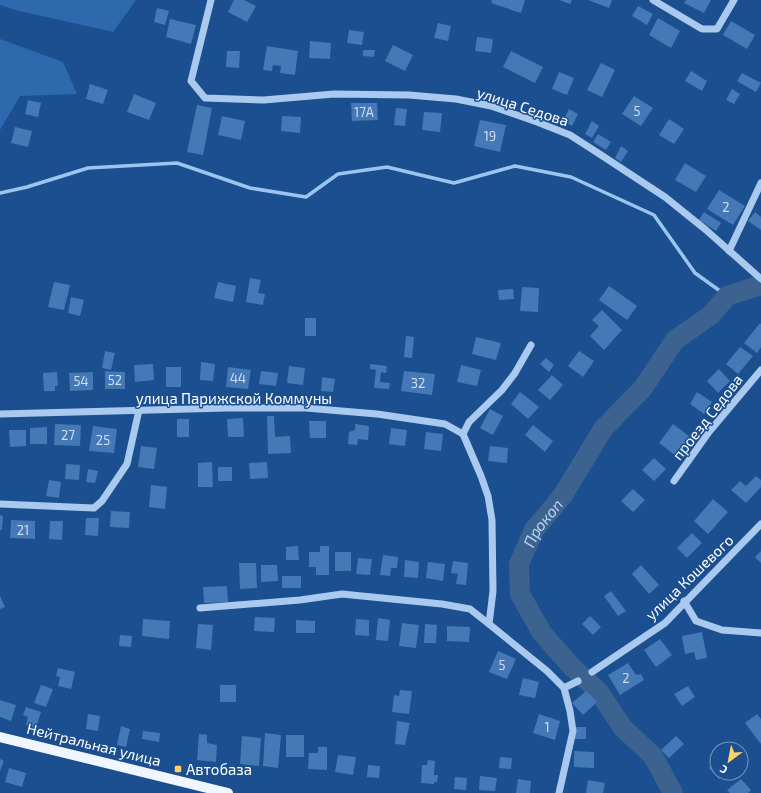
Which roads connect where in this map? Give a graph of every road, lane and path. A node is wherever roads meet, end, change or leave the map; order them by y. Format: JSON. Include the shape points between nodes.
{"nodes":[{"id":1,"x":211,"y":0,"type":"edge"},
{"id":2,"x":653,"y":0,"type":"edge"},
{"id":3,"x":734,"y":0,"type":"edge"},
{"id":4,"x":761,"y":183,"type":"edge"},
{"id":5,"x":729,"y":251,"type":"junction"},
{"id":6,"x":761,"y":279,"type":"edge"},
{"id":7,"x":531,"y":345,"type":"dead end"},
{"id":8,"x":761,"y":370,"type":"edge"},
{"id":9,"x":140,"y":410,"type":"junction"},
{"id":10,"x":0,"y":414,"type":"edge"},
{"id":11,"x":463,"y":434,"type":"junction"},
{"id":12,"x":674,"y":481,"type":"dead end"},
{"id":13,"x":0,"y":504,"type":"edge"},
{"id":14,"x":761,"y":524,"type":"edge"},
{"id":15,"x":684,"y":601,"type":"junction"},
{"id":16,"x":200,"y":608,"type":"dead end"},
{"id":17,"x":489,"y":624,"type":"junction"},
{"id":18,"x":761,"y":633,"type":"edge"},
{"id":19,"x":592,"y":672,"type":"dead end"},
{"id":20,"x":578,"y":681,"type":"dead end"},
{"id":21,"x":564,"y":688,"type":"junction"},
{"id":22,"x":0,"y":737,"type":"edge"},
{"id":23,"x":228,"y":793,"type":"edge"},
{"id":24,"x":559,"y":793,"type":"edge"}],
"edges":[{"from":1,"to":5,"type":"street","name":"улица Седова","via":[[191,81],[205,98],[264,100],[334,94],[409,95],[456,99],[491,106],[570,135],[665,197]]},
{"from":2,"to":3,"type":"street","via":[[702,29],[717,29]]},
{"from":4,"to":5,"type":"street"},
{"from":5,"to":6,"type":"street","name":"улица Седова"},
{"from":7,"to":11,"type":"street","via":[[502,390],[469,422]]},
{"from":8,"to":12,"type":"street","name":"проезд Седова","via":[[709,432]]},
{"from":9,"to":10,"type":"street","name":"улица Парижской Коммуны"},
{"from":9,"to":11,"type":"street","name":"улица Парижской Коммуны","via":[[227,408],[377,414],[445,424]]},
{"from":9,"to":13,"type":"street","via":[[127,464],[102,501],[94,508]]},
{"from":11,"to":17,"type":"street","via":[[488,496],[492,520],[492,591]]},
{"from":14,"to":15,"type":"street","name":"улица Кошевого","via":[[712,576]]},
{"from":15,"to":18,"type":"street","via":[[696,621],[722,630]]},
{"from":15,"to":19,"type":"street","name":"улица Кошевого","via":[[665,623]]},
{"from":16,"to":17,"type":"street","via":[[342,594],[470,609]]},
{"from":17,"to":21,"type":"street"},
{"from":20,"to":21,"type":"street"},
{"from":21,"to":24,"type":"street","via":[[572,731]]},
{"from":22,"to":23,"type":"main road","name":"Нейтральная улица"}]}
